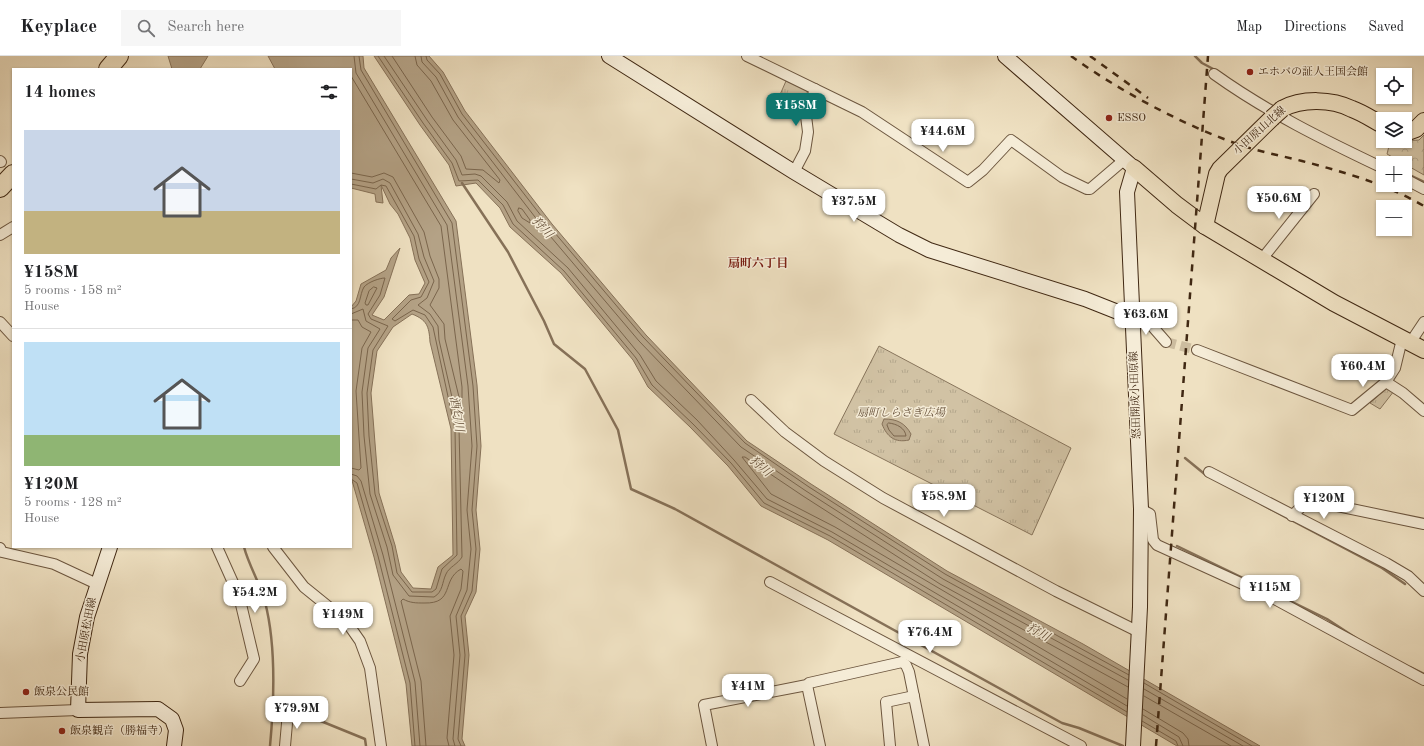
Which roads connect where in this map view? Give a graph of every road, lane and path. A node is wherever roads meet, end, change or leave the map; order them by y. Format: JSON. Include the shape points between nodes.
{"nodes":[{"id":1,"x":119,"y":56,"type":"edge"},
{"id":2,"x":610,"y":56,"type":"edge"},
{"id":3,"x":747,"y":56,"type":"edge"},
{"id":4,"x":1004,"y":56,"type":"edge"},
{"id":5,"x":109,"y":68,"type":"edge"},
{"id":6,"x":1214,"y":74,"type":"dead end"},
{"id":7,"x":814,"y":89,"type":"junction"},
{"id":8,"x":1376,"y":121,"type":"edge"},
{"id":9,"x":1424,"y":121,"type":"edge"},
{"id":10,"x":1412,"y":131,"type":"edge"},
{"id":11,"x":1129,"y":164,"type":"junction"},
{"id":12,"x":1376,"y":165,"type":"edge"},
{"id":13,"x":794,"y":172,"type":"junction"},
{"id":14,"x":1412,"y":183,"type":"edge"},
{"id":15,"x":1424,"y":189,"type":"edge"},
{"id":16,"x":1314,"y":194,"type":"dead end"},
{"id":17,"x":1205,"y":226,"type":"junction"},
{"id":18,"x":12,"y":228,"type":"edge"},
{"id":19,"x":0,"y":235,"type":"edge"},
{"id":20,"x":1262,"y":260,"type":"junction"},
{"id":21,"x":1133,"y":318,"type":"junction"},
{"id":22,"x":0,"y":322,"type":"edge"},
{"id":23,"x":1424,"y":322,"type":"edge"},
{"id":24,"x":12,"y":335,"type":"edge"},
{"id":25,"x":1166,"y":342,"type":"tunnel mouth"},
{"id":26,"x":1412,"y":344,"type":"edge"},
{"id":27,"x":1197,"y":350,"type":"tunnel mouth"},
{"id":28,"x":1386,"y":382,"type":"junction"},
{"id":29,"x":751,"y":400,"type":"dead end"},
{"id":30,"x":1424,"y":411,"type":"edge"},
{"id":31,"x":1209,"y":472,"type":"dead end"},
{"id":32,"x":1141,"y":509,"type":"junction"},
{"id":33,"x":1292,"y":516,"type":"junction"},
{"id":34,"x":1424,"y":524,"type":"edge"},
{"id":35,"x":0,"y":548,"type":"edge"},
{"id":36,"x":110,"y":548,"type":"edge"},
{"id":37,"x":217,"y":548,"type":"edge"},
{"id":38,"x":274,"y":548,"type":"edge"},
{"id":39,"x":770,"y":582,"type":"dead end"},
{"id":40,"x":97,"y":584,"type":"junction"},
{"id":41,"x":1424,"y":591,"type":"edge"},
{"id":42,"x":1139,"y":636,"type":"junction"},
{"id":43,"x":909,"y":661,"type":"junction"},
{"id":44,"x":1424,"y":680,"type":"edge"},
{"id":45,"x":240,"y":681,"type":"dead end"},
{"id":46,"x":807,"y":685,"type":"junction"},
{"id":47,"x":914,"y":696,"type":"junction"},
{"id":48,"x":78,"y":710,"type":"junction"},
{"id":49,"x":288,"y":712,"type":"dead end"},
{"id":50,"x":0,"y":713,"type":"edge"},
{"id":51,"x":174,"y":746,"type":"edge"},
{"id":52,"x":285,"y":746,"type":"edge"},
{"id":53,"x":381,"y":746,"type":"edge"},
{"id":54,"x":712,"y":746,"type":"edge"},
{"id":55,"x":820,"y":746,"type":"edge"},
{"id":56,"x":890,"y":746,"type":"edge"},
{"id":57,"x":924,"y":746,"type":"edge"},
{"id":58,"x":1081,"y":746,"type":"edge"},
{"id":59,"x":1133,"y":746,"type":"edge"}],
"edges":[{"from":1,"to":5,"type":"highway"},
{"from":2,"to":13,"type":"main road"},
{"from":3,"to":7,"type":"street"},
{"from":4,"to":11,"type":"main road"},
{"from":6,"to":12,"type":"street","via":[[1248,99]]},
{"from":7,"to":11,"type":"street","via":[[862,112],[968,182],[1011,140],[1062,177],[1087,189]]},
{"from":7,"to":13,"type":"street","via":[[806,116],[808,132],[805,151]]},
{"from":8,"to":17,"type":"main road","name":"小田原山北線","via":[[1353,109],[1333,103],[1297,102],[1277,114],[1220,169]]},
{"from":9,"to":10,"type":"main road"},
{"from":11,"to":17,"type":"main road"},
{"from":11,"to":21,"type":"main road","name":"怒田開成小田原線","via":[[1127,192]]},
{"from":13,"to":21,"type":"main road","via":[[899,235],[929,250],[1085,299]]},
{"from":14,"to":15,"type":"street"},
{"from":16,"to":20,"type":"street"},
{"from":17,"to":20,"type":"main road"},
{"from":18,"to":19,"type":"street"},
{"from":20,"to":26,"type":"main road","via":[[1334,303]]},
{"from":21,"to":25,"type":"street","via":[[1152,326]]},
{"from":21,"to":32,"type":"main road","name":"怒田開成小田原線"},
{"from":22,"to":24,"type":"street"},
{"from":23,"to":26,"type":"street"},
{"from":26,"to":28,"type":"street"},
{"from":27,"to":28,"type":"street","via":[[1352,410]]},
{"from":28,"to":30,"type":"street","via":[[1403,392]]},
{"from":29,"to":42,"type":"street","via":[[785,432],[824,461],[883,498]]},
{"from":31,"to":33,"type":"street"},
{"from":32,"to":42,"type":"main road","name":"怒田開成小田原線"},
{"from":32,"to":44,"type":"street","via":[[1150,514],[1153,540],[1157,545],[1269,596]]},
{"from":33,"to":34,"type":"street","via":[[1308,500]]},
{"from":33,"to":41,"type":"street","via":[[1386,563],[1408,576]]},
{"from":35,"to":40,"type":"street","via":[[2,552],[54,564]]},
{"from":36,"to":40,"type":"main road","name":"小田原松田線"},
{"from":37,"to":45,"type":"street","via":[[239,596],[254,659]]},
{"from":38,"to":53,"type":"street","via":[[304,587],[346,621],[360,641],[370,668]]},
{"from":39,"to":43,"type":"street"},
{"from":40,"to":48,"type":"main road","name":"小田原松田線","via":[[80,654]]},
{"from":42,"to":59,"type":"main road","name":"怒田開成小田原線"},
{"from":43,"to":46,"type":"street"},
{"from":43,"to":47,"type":"street"},
{"from":43,"to":58,"type":"street"},
{"from":46,"to":54,"type":"street","via":[[704,705]]},
{"from":46,"to":55,"type":"street"},
{"from":47,"to":56,"type":"street","via":[[886,702]]},
{"from":47,"to":57,"type":"street"},
{"from":48,"to":50,"type":"street"},
{"from":48,"to":51,"type":"main road","via":[[158,709],[172,719],[176,730]]},
{"from":49,"to":52,"type":"street"}]}
